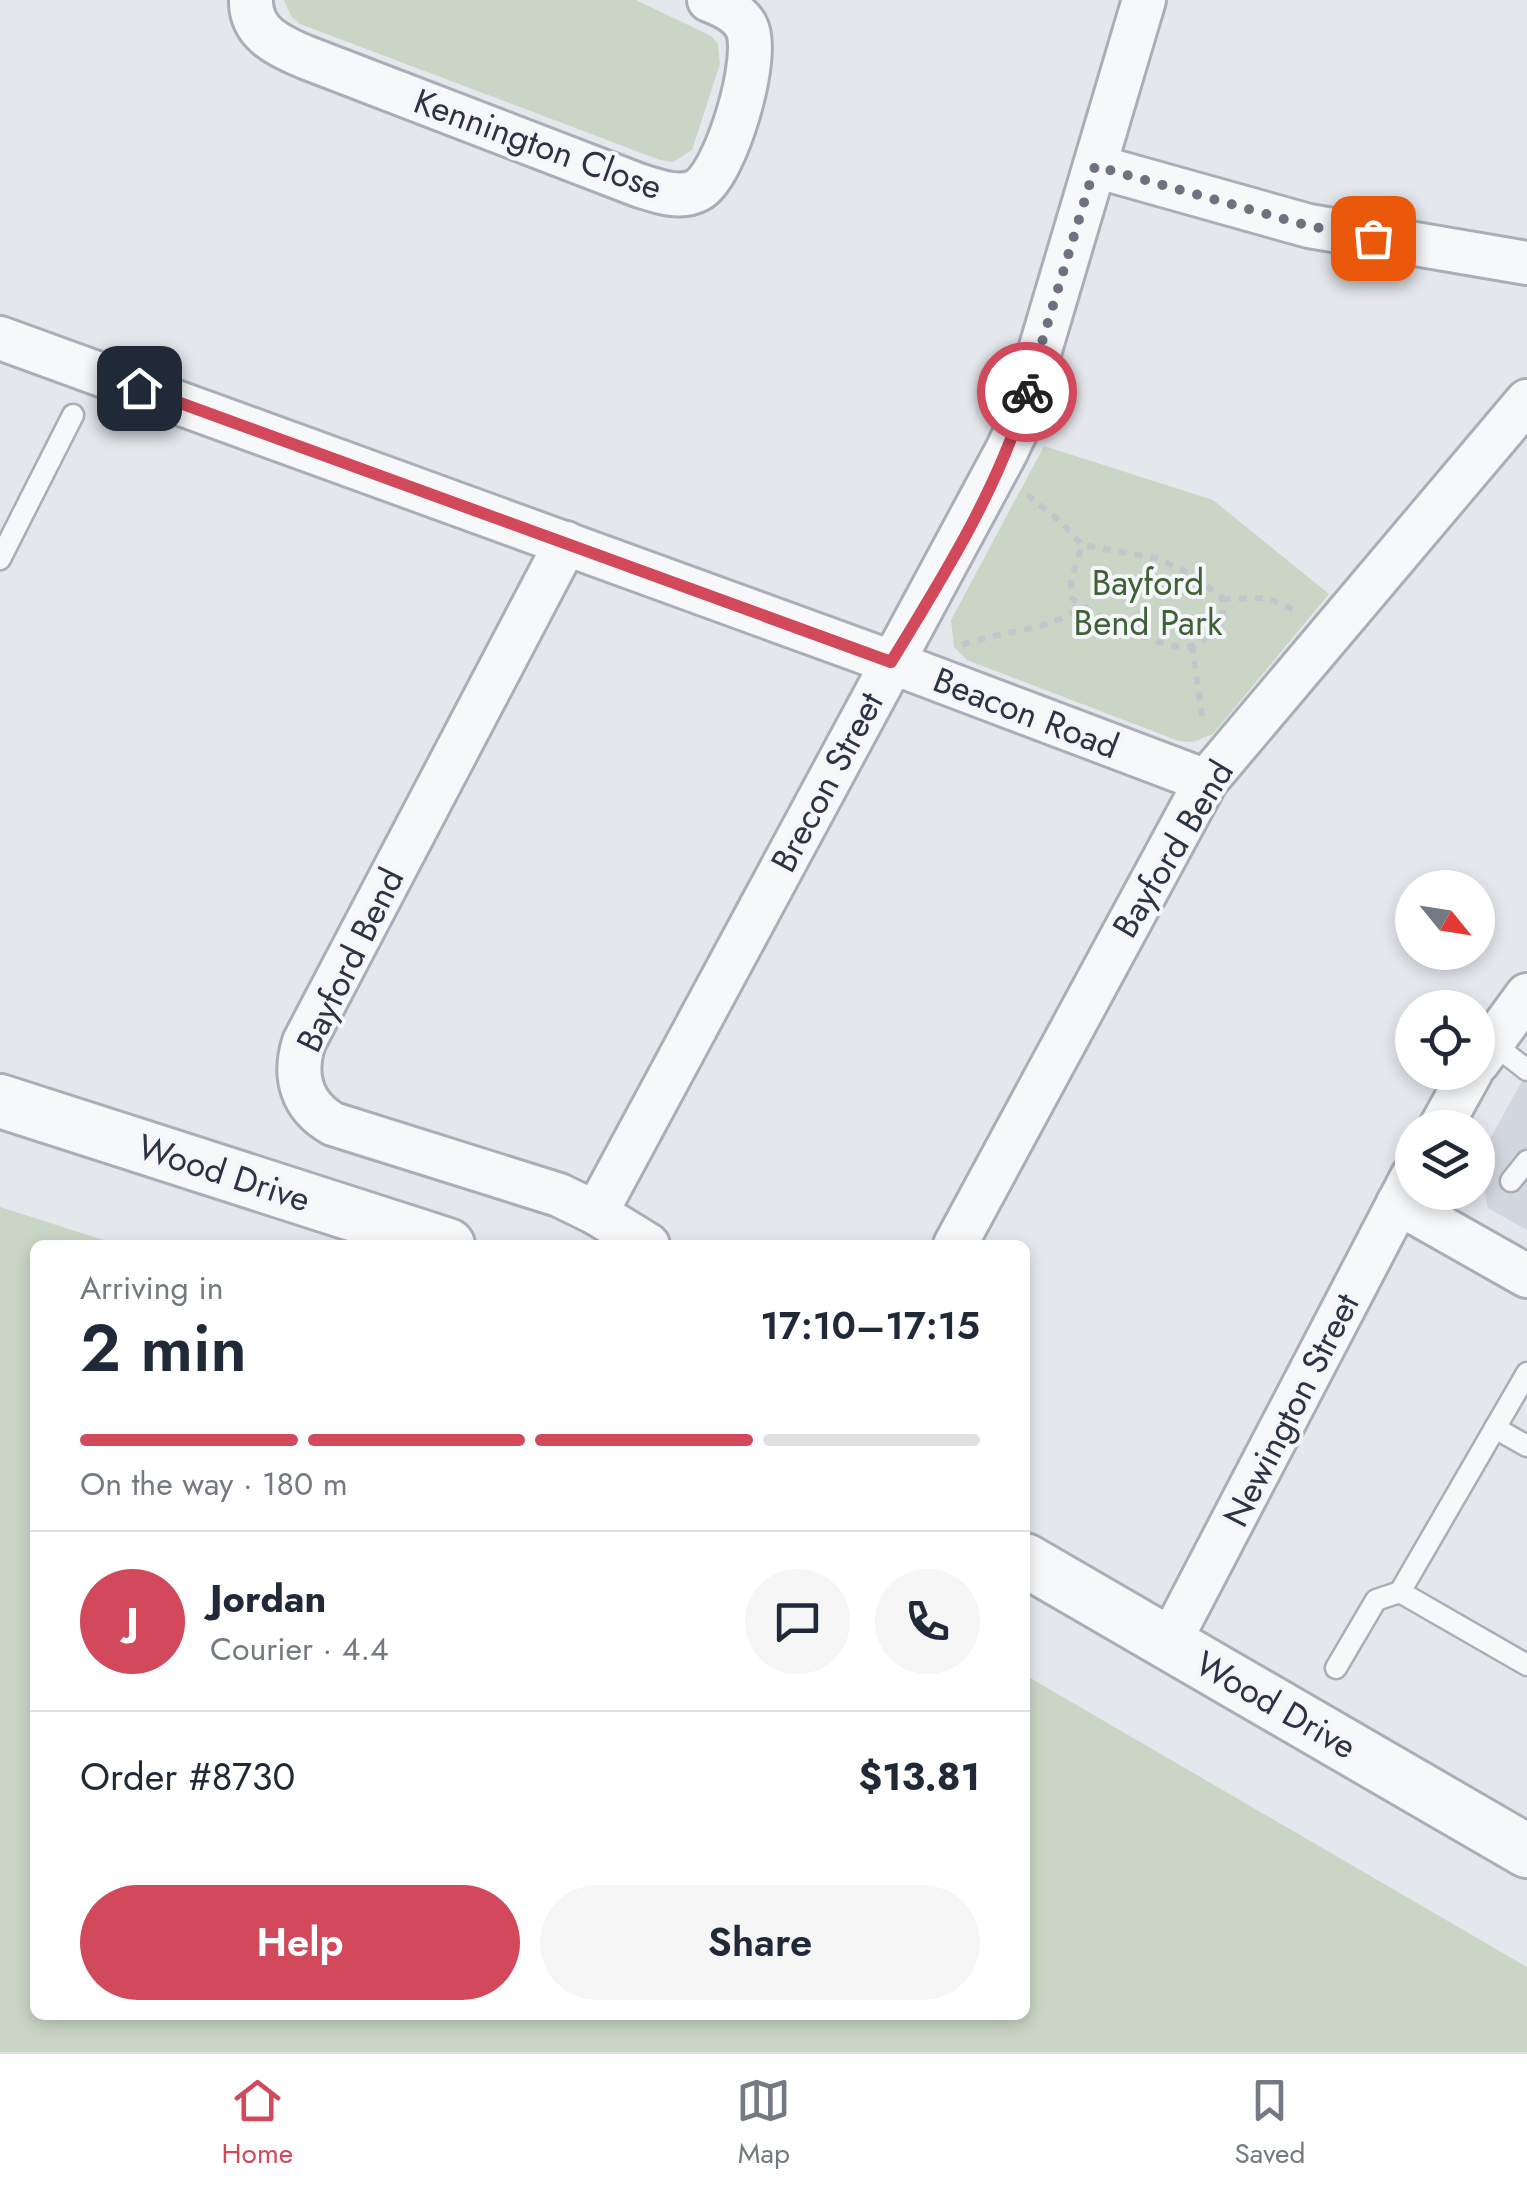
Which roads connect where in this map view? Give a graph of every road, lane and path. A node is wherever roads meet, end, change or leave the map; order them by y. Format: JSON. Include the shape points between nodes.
{"nodes":[{"id":1,"x":251,"y":0,"type":"edge"},
{"id":2,"x":709,"y":0,"type":"edge"},
{"id":3,"x":1144,"y":0,"type":"edge"},
{"id":4,"x":1095,"y":166,"type":"junction"},
{"id":5,"x":1527,"y":263,"type":"edge"},
{"id":6,"x":0,"y":338,"type":"edge"},
{"id":7,"x":1527,"y":401,"type":"edge"},
{"id":8,"x":74,"y":415,"type":"dead end"},
{"id":9,"x":995,"y":475,"type":"junction"},
{"id":10,"x":566,"y":543,"type":"junction"},
{"id":11,"x":1082,"y":544,"type":"junction"},
{"id":12,"x":0,"y":559,"type":"edge"},
{"id":13,"x":1223,"y":600,"type":"junction"},
{"id":14,"x":1083,"y":606,"type":"junction"},
{"id":15,"x":1332,"y":632,"type":"junction"},
{"id":16,"x":1192,"y":645,"type":"junction"},
{"id":17,"x":900,"y":666,"type":"junction"},
{"id":18,"x":1211,"y":775,"type":"junction"},
{"id":19,"x":1527,"y":995,"type":"edge"},
{"id":20,"x":1495,"y":1039,"type":"edge"},
{"id":21,"x":1495,"y":1063,"type":"edge"},
{"id":22,"x":1527,"y":1070,"type":"edge"},
{"id":23,"x":0,"y":1101,"type":"edge"},
{"id":24,"x":1527,"y":1162,"type":"edge"},
{"id":25,"x":1511,"y":1181,"type":"dead end"},
{"id":26,"x":1395,"y":1209,"type":"edge"},
{"id":27,"x":1433,"y":1210,"type":"edge"},
{"id":28,"x":596,"y":1213,"type":"junction"},
{"id":29,"x":432,"y":1240,"type":"edge"},
{"id":30,"x":640,"y":1240,"type":"edge"},
{"id":31,"x":957,"y":1240,"type":"edge"},
{"id":32,"x":1527,"y":1276,"type":"edge"},
{"id":33,"x":1527,"y":1372,"type":"edge"},
{"id":34,"x":1495,"y":1428,"type":"junction"},
{"id":35,"x":1527,"y":1446,"type":"edge"},
{"id":36,"x":1030,"y":1563,"type":"edge"},
{"id":37,"x":1400,"y":1592,"type":"junction"},
{"id":38,"x":1170,"y":1643,"type":"junction"},
{"id":39,"x":1527,"y":1665,"type":"edge"},
{"id":40,"x":1336,"y":1668,"type":"dead end"},
{"id":41,"x":1527,"y":1851,"type":"edge"}],
"edges":[{"from":1,"to":2,"type":"street","name":"Kennington Close","via":[[266,36],[305,58],[638,185],[684,194],[714,176],[724,156],[751,55],[746,25]]},
{"from":3,"to":4,"type":"street","name":"Brecon Street"},
{"from":4,"to":5,"type":"street","via":[[1334,232]]},
{"from":4,"to":9,"type":"street","name":"Brecon Street","via":[[1016,431]]},
{"from":6,"to":10,"type":"street","name":"Beacon Road"},
{"from":7,"to":15,"type":"street","name":"Bayford Bend"},
{"from":8,"to":12,"type":"lane"},
{"from":9,"to":11,"type":"path","via":[[1038,502]]},
{"from":9,"to":17,"type":"street","name":"Brecon Street"},
{"from":10,"to":17,"type":"street","name":"Beacon Road"},
{"from":10,"to":28,"type":"street","name":"Bayford Bend","via":[[304,1042],[298,1074],[310,1104],[332,1124],[532,1185]]},
{"from":11,"to":13,"type":"path","via":[[1156,558],[1195,576]]},
{"from":11,"to":14,"type":"path","via":[[1070,581],[1072,598]]},
{"from":13,"to":15,"type":"path","via":[[1268,598]]},
{"from":13,"to":16,"type":"path","via":[[1223,620]]},
{"from":14,"to":16,"type":"path","via":[[1172,646]]},
{"from":14,"to":17,"type":"path","via":[[1064,620]]},
{"from":15,"to":18,"type":"street","name":"Bayford Bend"},
{"from":16,"to":18,"type":"path"},
{"from":17,"to":18,"type":"street","name":"Beacon Road"},
{"from":17,"to":28,"type":"street","name":"Brecon Street"},
{"from":18,"to":31,"type":"street","name":"Bayford Bend"},
{"from":19,"to":20,"type":"street"},
{"from":21,"to":22,"type":"lane"},
{"from":23,"to":29,"type":"street","name":"Wood Drive"},
{"from":24,"to":25,"type":"lane"},
{"from":26,"to":38,"type":"street","name":"Newington Street"},
{"from":27,"to":32,"type":"street"},
{"from":28,"to":30,"type":"street","name":"Bayford Bend"},
{"from":33,"to":34,"type":"lane"},
{"from":34,"to":35,"type":"lane"},
{"from":34,"to":37,"type":"lane"},
{"from":36,"to":38,"type":"street","name":"Wood Drive"},
{"from":37,"to":39,"type":"lane"},
{"from":37,"to":40,"type":"lane","via":[[1376,1600]]},
{"from":38,"to":41,"type":"street","name":"Wood Drive"}]}
